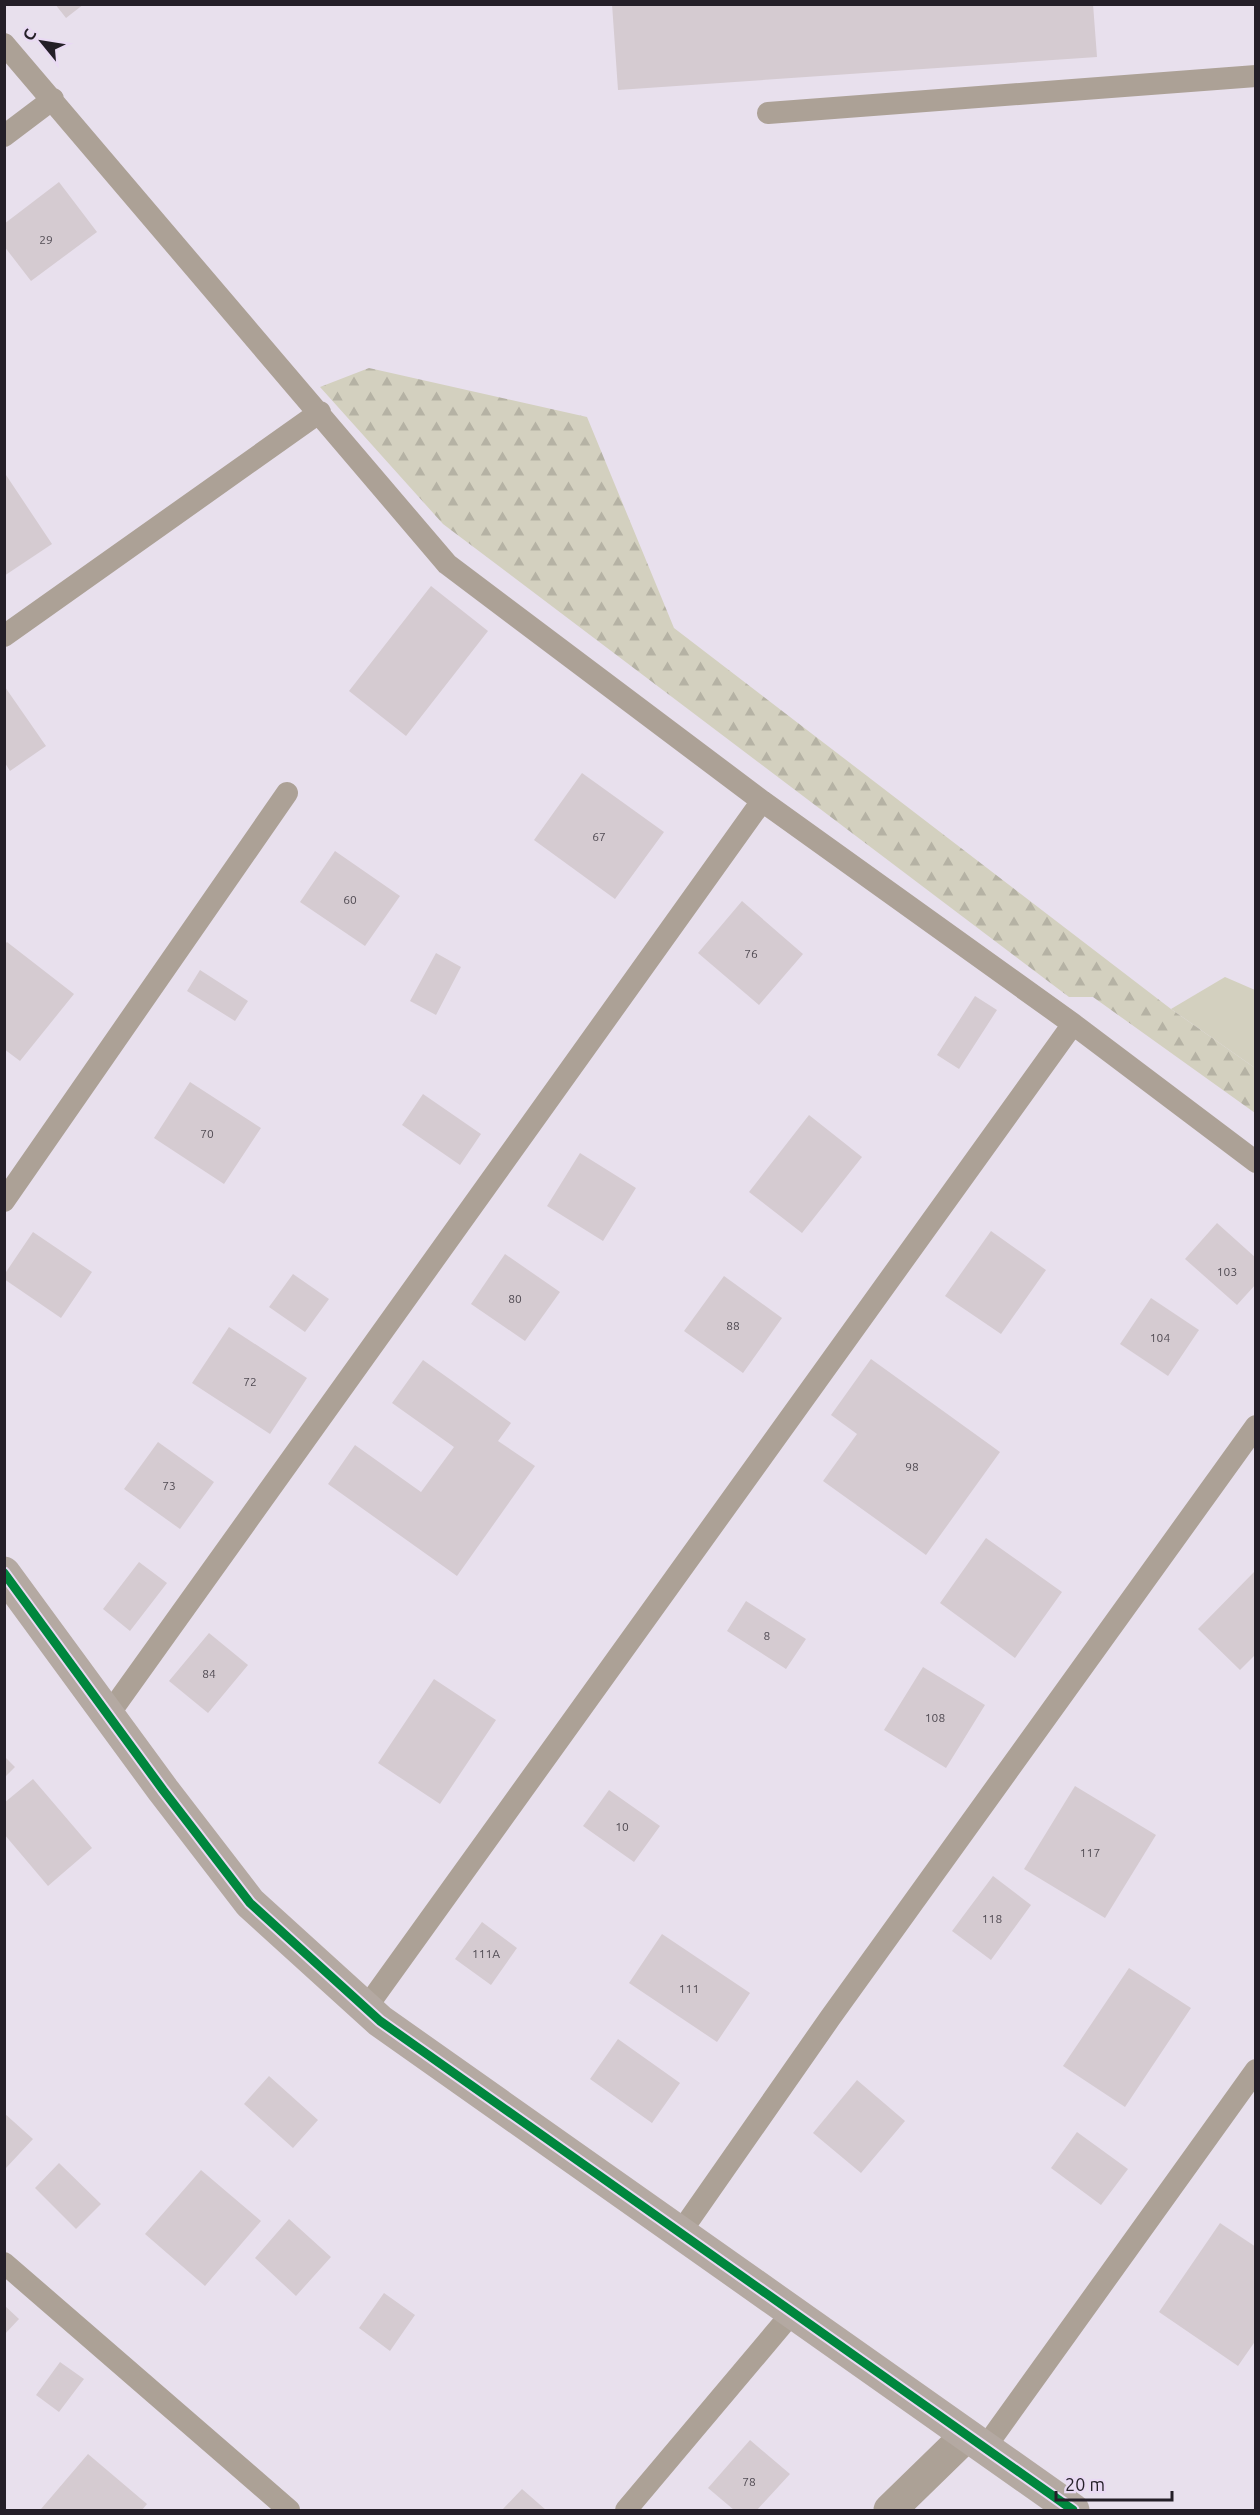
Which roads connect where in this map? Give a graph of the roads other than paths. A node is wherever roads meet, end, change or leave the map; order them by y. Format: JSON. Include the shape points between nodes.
{"nodes":[{"id":1,"x":4,"y":44,"type":"edge"},
{"id":2,"x":1256,"y":75,"type":"edge"},
{"id":3,"x":53,"y":99,"type":"junction"},
{"id":4,"x":768,"y":113,"type":"dead end"},
{"id":5,"x":4,"y":136,"type":"edge"},
{"id":6,"x":320,"y":412,"type":"junction"},
{"id":7,"x":4,"y":636,"type":"edge"},
{"id":8,"x":287,"y":794,"type":"dead end"},
{"id":9,"x":762,"y":801,"type":"junction"},
{"id":10,"x":1073,"y":1024,"type":"junction"},
{"id":11,"x":1256,"y":1162,"type":"edge"},
{"id":12,"x":4,"y":1201,"type":"edge"},
{"id":13,"x":1256,"y":1426,"type":"edge"},
{"id":14,"x":4,"y":1573,"type":"edge"},
{"id":15,"x":109,"y":1714,"type":"junction"},
{"id":16,"x":366,"y":2008,"type":"junction"},
{"id":17,"x":1256,"y":2070,"type":"edge"},
{"id":18,"x":680,"y":2233,"type":"junction"},
{"id":19,"x":4,"y":2263,"type":"edge"},
{"id":20,"x":792,"y":2313,"type":"junction"},
{"id":21,"x":975,"y":2442,"type":"junction"},
{"id":22,"x":289,"y":2511,"type":"edge"},
{"id":23,"x":626,"y":2511,"type":"edge"},
{"id":24,"x":890,"y":2511,"type":"edge"},
{"id":25,"x":1073,"y":2511,"type":"edge"}],
"edges":[{"from":1,"to":3,"type":"lane"},
{"from":2,"to":4,"type":"lane"},
{"from":3,"to":5,"type":"lane"},
{"from":3,"to":6,"type":"lane"},
{"from":6,"to":7,"type":"lane"},
{"from":6,"to":9,"type":"lane","via":[[447,564]]},
{"from":8,"to":12,"type":"lane"},
{"from":9,"to":10,"type":"lane"},
{"from":9,"to":15,"type":"lane"},
{"from":10,"to":11,"type":"lane"},
{"from":10,"to":16,"type":"lane"},
{"from":13,"to":18,"type":"lane"},
{"from":14,"to":15,"type":"street"},
{"from":15,"to":16,"type":"street","via":[[250,1903]]},
{"from":16,"to":18,"type":"street"},
{"from":17,"to":21,"type":"lane"},
{"from":18,"to":20,"type":"street"},
{"from":19,"to":22,"type":"lane"},
{"from":20,"to":21,"type":"street"},
{"from":20,"to":23,"type":"lane"},
{"from":21,"to":24,"type":"street"},
{"from":21,"to":25,"type":"street"}]}
